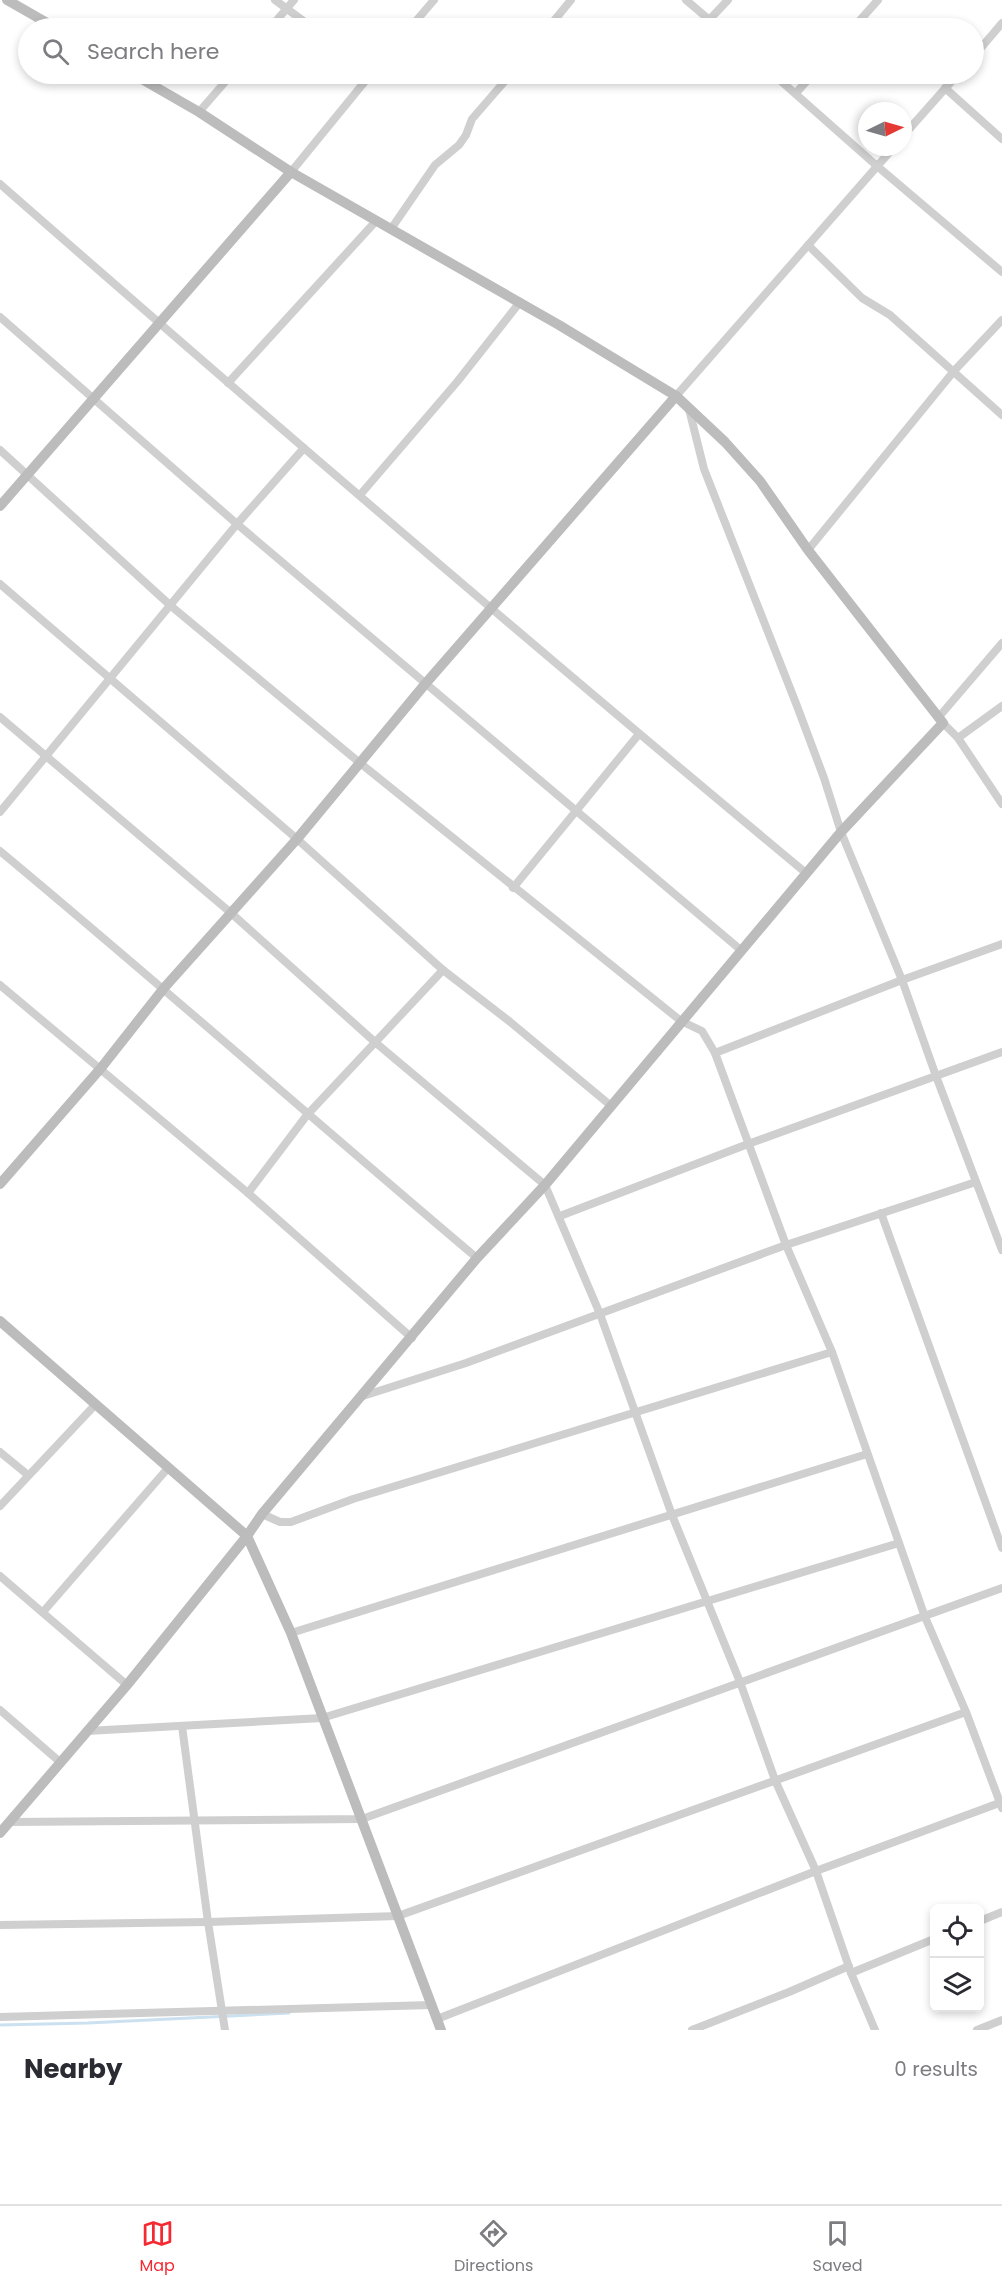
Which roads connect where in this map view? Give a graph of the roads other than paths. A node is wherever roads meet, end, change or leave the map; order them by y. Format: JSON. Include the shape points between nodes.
{"nodes":[{"id":1,"x":7,"y":0,"type":"edge"},
{"id":2,"x":275,"y":0,"type":"edge"},
{"id":3,"x":294,"y":0,"type":"edge"},
{"id":4,"x":434,"y":0,"type":"edge"},
{"id":5,"x":571,"y":0,"type":"edge"},
{"id":6,"x":686,"y":0,"type":"edge"},
{"id":7,"x":728,"y":0,"type":"edge"},
{"id":8,"x":878,"y":0,"type":"edge"},
{"id":9,"x":286,"y":9,"type":"junction"},
{"id":10,"x":38,"y":18,"type":"edge"},
{"id":11,"x":278,"y":18,"type":"edge"},
{"id":12,"x":299,"y":18,"type":"edge"},
{"id":13,"x":419,"y":18,"type":"edge"},
{"id":14,"x":556,"y":18,"type":"edge"},
{"id":15,"x":707,"y":18,"type":"edge"},
{"id":16,"x":711,"y":18,"type":"edge"},
{"id":17,"x":862,"y":18,"type":"edge"},
{"id":18,"x":1002,"y":23,"type":"edge"},
{"id":19,"x":984,"y":44,"type":"edge"},
{"id":20,"x":150,"y":84,"type":"edge"},
{"id":21,"x":223,"y":84,"type":"edge"},
{"id":22,"x":363,"y":84,"type":"edge"},
{"id":23,"x":502,"y":84,"type":"edge"},
{"id":24,"x":785,"y":84,"type":"edge"},
{"id":25,"x":804,"y":84,"type":"edge"},
{"id":26,"x":949,"y":84,"type":"edge"},
{"id":27,"x":945,"y":88,"type":"junction"},
{"id":28,"x":796,"y":93,"type":"junction"},
{"id":29,"x":199,"y":112,"type":"junction"},
{"id":30,"x":912,"y":126,"type":"edge"},
{"id":31,"x":1002,"y":139,"type":"edge"},
{"id":32,"x":886,"y":156,"type":"edge"},
{"id":33,"x":877,"y":166,"type":"junction"},
{"id":34,"x":291,"y":172,"type":"junction"},
{"id":35,"x":0,"y":184,"type":"edge"},
{"id":36,"x":376,"y":221,"type":"junction"},
{"id":37,"x":391,"y":229,"type":"junction"},
{"id":38,"x":808,"y":245,"type":"junction"},
{"id":39,"x":1002,"y":272,"type":"edge"},
{"id":40,"x":520,"y":302,"type":"junction"},
{"id":41,"x":0,"y":317,"type":"edge"},
{"id":42,"x":1002,"y":320,"type":"edge"},
{"id":43,"x":158,"y":322,"type":"junction"},
{"id":44,"x":954,"y":371,"type":"junction"},
{"id":45,"x":228,"y":383,"type":"junction"},
{"id":46,"x":676,"y":396,"type":"junction"},
{"id":47,"x":94,"y":397,"type":"junction"},
{"id":48,"x":689,"y":409,"type":"junction"},
{"id":49,"x":1002,"y":415,"type":"edge"},
{"id":50,"x":304,"y":448,"type":"junction"},
{"id":51,"x":0,"y":450,"type":"edge"},
{"id":52,"x":28,"y":474,"type":"junction"},
{"id":53,"x":360,"y":495,"type":"junction"},
{"id":54,"x":0,"y":506,"type":"edge"},
{"id":55,"x":237,"y":524,"type":"junction"},
{"id":56,"x":808,"y":550,"type":"junction"},
{"id":57,"x":0,"y":584,"type":"edge"},
{"id":58,"x":171,"y":606,"type":"junction"},
{"id":59,"x":491,"y":609,"type":"junction"},
{"id":60,"x":1002,"y":643,"type":"edge"},
{"id":61,"x":110,"y":678,"type":"junction"},
{"id":62,"x":426,"y":683,"type":"junction"},
{"id":63,"x":1002,"y":706,"type":"edge"},
{"id":64,"x":0,"y":717,"type":"edge"},
{"id":65,"x":941,"y":721,"type":"junction"},
{"id":66,"x":639,"y":734,"type":"junction"},
{"id":67,"x":958,"y":738,"type":"junction"},
{"id":68,"x":47,"y":756,"type":"junction"},
{"id":69,"x":360,"y":763,"type":"junction"},
{"id":70,"x":1002,"y":804,"type":"edge"},
{"id":71,"x":0,"y":812,"type":"edge"},
{"id":72,"x":577,"y":812,"type":"junction"},
{"id":73,"x":841,"y":832,"type":"junction"},
{"id":74,"x":297,"y":839,"type":"junction"},
{"id":75,"x":0,"y":851,"type":"edge"},
{"id":76,"x":806,"y":873,"type":"junction"},
{"id":77,"x":513,"y":888,"type":"junction"},
{"id":78,"x":231,"y":913,"type":"junction"},
{"id":79,"x":1002,"y":944,"type":"edge"},
{"id":80,"x":742,"y":951,"type":"junction"},
{"id":81,"x":443,"y":970,"type":"junction"},
{"id":82,"x":902,"y":980,"type":"junction"},
{"id":83,"x":0,"y":985,"type":"edge"},
{"id":84,"x":164,"y":988,"type":"junction"},
{"id":85,"x":681,"y":1021,"type":"junction"},
{"id":86,"x":376,"y":1043,"type":"junction"},
{"id":87,"x":1002,"y":1052,"type":"edge"},
{"id":88,"x":715,"y":1053,"type":"junction"},
{"id":89,"x":101,"y":1068,"type":"junction"},
{"id":90,"x":936,"y":1076,"type":"junction"},
{"id":91,"x":610,"y":1105,"type":"junction"},
{"id":92,"x":308,"y":1115,"type":"junction"},
{"id":93,"x":748,"y":1144,"type":"junction"},
{"id":94,"x":976,"y":1182,"type":"junction"},
{"id":95,"x":0,"y":1184,"type":"edge"},
{"id":96,"x":545,"y":1185,"type":"junction"},
{"id":97,"x":248,"y":1192,"type":"junction"},
{"id":98,"x":881,"y":1213,"type":"junction"},
{"id":99,"x":560,"y":1216,"type":"junction"},
{"id":100,"x":786,"y":1245,"type":"junction"},
{"id":101,"x":1002,"y":1250,"type":"edge"},
{"id":102,"x":477,"y":1258,"type":"junction"},
{"id":103,"x":600,"y":1314,"type":"junction"},
{"id":104,"x":0,"y":1321,"type":"edge"},
{"id":105,"x":412,"y":1338,"type":"junction"},
{"id":106,"x":832,"y":1352,"type":"junction"},
{"id":107,"x":363,"y":1396,"type":"junction"},
{"id":108,"x":95,"y":1405,"type":"junction"},
{"id":109,"x":635,"y":1412,"type":"junction"},
{"id":110,"x":0,"y":1452,"type":"edge"},
{"id":111,"x":867,"y":1454,"type":"junction"},
{"id":112,"x":168,"y":1468,"type":"junction"},
{"id":113,"x":28,"y":1475,"type":"junction"},
{"id":114,"x":0,"y":1506,"type":"edge"},
{"id":115,"x":262,"y":1514,"type":"junction"},
{"id":116,"x":672,"y":1515,"type":"junction"},
{"id":117,"x":247,"y":1536,"type":"junction"},
{"id":118,"x":899,"y":1543,"type":"junction"},
{"id":119,"x":1002,"y":1548,"type":"edge"},
{"id":120,"x":0,"y":1576,"type":"edge"},
{"id":121,"x":1002,"y":1588,"type":"edge"},
{"id":122,"x":708,"y":1600,"type":"junction"},
{"id":123,"x":43,"y":1612,"type":"junction"},
{"id":124,"x":925,"y":1617,"type":"junction"},
{"id":125,"x":291,"y":1633,"type":"junction"},
{"id":126,"x":740,"y":1682,"type":"junction"},
{"id":127,"x":127,"y":1685,"type":"junction"},
{"id":128,"x":0,"y":1710,"type":"edge"},
{"id":129,"x":966,"y":1712,"type":"junction"},
{"id":130,"x":322,"y":1718,"type":"junction"},
{"id":131,"x":182,"y":1726,"type":"junction"},
{"id":132,"x":87,"y":1731,"type":"junction"},
{"id":133,"x":60,"y":1762,"type":"junction"},
{"id":134,"x":776,"y":1780,"type":"junction"},
{"id":135,"x":1001,"y":1804,"type":"edge"},
{"id":136,"x":362,"y":1819,"type":"junction"},
{"id":137,"x":10,"y":1822,"type":"junction"},
{"id":138,"x":194,"y":1822,"type":"junction"},
{"id":139,"x":0,"y":1833,"type":"edge"},
{"id":140,"x":816,"y":1871,"type":"junction"},
{"id":141,"x":1002,"y":1912,"type":"edge"},
{"id":142,"x":398,"y":1916,"type":"junction"},
{"id":143,"x":984,"y":1919,"type":"edge"},
{"id":144,"x":208,"y":1922,"type":"junction"},
{"id":145,"x":0,"y":1925,"type":"edge"},
{"id":146,"x":930,"y":1940,"type":"edge"},
{"id":147,"x":850,"y":1970,"type":"junction"},
{"id":148,"x":431,"y":2005,"type":"junction"},
{"id":149,"x":222,"y":2012,"type":"junction"},
{"id":150,"x":0,"y":2017,"type":"edge"},
{"id":151,"x":1002,"y":2020,"type":"edge"},
{"id":152,"x":439,"y":2025,"type":"edge"},
{"id":153,"x":225,"y":2030,"type":"edge"},
{"id":154,"x":692,"y":2030,"type":"edge"},
{"id":155,"x":875,"y":2030,"type":"edge"},
{"id":156,"x":977,"y":2030,"type":"edge"}],
"edges":[{"from":1,"to":10,"type":"street"},
{"from":2,"to":9,"type":"street"},
{"from":3,"to":9,"type":"street"},
{"from":4,"to":13,"type":"street"},
{"from":5,"to":14,"type":"street"},
{"from":6,"to":15,"type":"street"},
{"from":7,"to":16,"type":"street"},
{"from":8,"to":17,"type":"street"},
{"from":9,"to":11,"type":"street"},
{"from":9,"to":12,"type":"street"},
{"from":18,"to":19,"type":"street"},
{"from":20,"to":29,"type":"street"},
{"from":21,"to":29,"type":"street"},
{"from":22,"to":34,"type":"street"},
{"from":23,"to":37,"type":"street","via":[[472,118],[459,146],[435,165]]},
{"from":24,"to":28,"type":"street"},
{"from":25,"to":28,"type":"street"},
{"from":26,"to":27,"type":"street"},
{"from":27,"to":30,"type":"street"},
{"from":27,"to":31,"type":"street"},
{"from":28,"to":33,"type":"street"},
{"from":29,"to":34,"type":"street"},
{"from":32,"to":33,"type":"street"},
{"from":33,"to":38,"type":"street"},
{"from":33,"to":39,"type":"street"},
{"from":34,"to":36,"type":"street"},
{"from":34,"to":43,"type":"street"},
{"from":35,"to":43,"type":"street"},
{"from":36,"to":37,"type":"street"},
{"from":36,"to":45,"type":"street"},
{"from":37,"to":40,"type":"street"},
{"from":38,"to":44,"type":"street","via":[[862,298],[890,315]]},
{"from":38,"to":46,"type":"street"},
{"from":40,"to":46,"type":"street"},
{"from":40,"to":53,"type":"street"},
{"from":41,"to":47,"type":"street"},
{"from":42,"to":44,"type":"street"},
{"from":43,"to":45,"type":"street"},
{"from":43,"to":47,"type":"street"},
{"from":44,"to":49,"type":"street"},
{"from":44,"to":56,"type":"street"},
{"from":45,"to":50,"type":"street"},
{"from":46,"to":48,"type":"street"},
{"from":46,"to":59,"type":"street"},
{"from":47,"to":52,"type":"street"},
{"from":47,"to":55,"type":"street"},
{"from":48,"to":56,"type":"street","via":[[760,481]]},
{"from":48,"to":73,"type":"street","via":[[704,469],[797,706]]},
{"from":50,"to":53,"type":"street"},
{"from":50,"to":55,"type":"street"},
{"from":51,"to":52,"type":"street"},
{"from":52,"to":54,"type":"street"},
{"from":52,"to":58,"type":"street"},
{"from":53,"to":59,"type":"street"},
{"from":55,"to":58,"type":"street"},
{"from":55,"to":62,"type":"street"},
{"from":56,"to":65,"type":"street"},
{"from":57,"to":61,"type":"street"},
{"from":58,"to":61,"type":"street"},
{"from":58,"to":69,"type":"street"},
{"from":59,"to":62,"type":"street"},
{"from":59,"to":66,"type":"street"},
{"from":60,"to":65,"type":"street"},
{"from":61,"to":68,"type":"street"},
{"from":61,"to":74,"type":"street"},
{"from":62,"to":69,"type":"street"},
{"from":62,"to":72,"type":"street"},
{"from":63,"to":67,"type":"street"},
{"from":64,"to":68,"type":"street"},
{"from":65,"to":67,"type":"street"},
{"from":65,"to":73,"type":"street"},
{"from":66,"to":72,"type":"street"},
{"from":66,"to":76,"type":"street"},
{"from":67,"to":70,"type":"street"},
{"from":68,"to":71,"type":"street"},
{"from":68,"to":78,"type":"street"},
{"from":69,"to":74,"type":"street"},
{"from":69,"to":77,"type":"street"},
{"from":72,"to":77,"type":"street"},
{"from":72,"to":80,"type":"street"},
{"from":73,"to":76,"type":"street"},
{"from":73,"to":82,"type":"street"},
{"from":74,"to":78,"type":"street"},
{"from":74,"to":81,"type":"street"},
{"from":75,"to":84,"type":"street"},
{"from":76,"to":80,"type":"street"},
{"from":77,"to":85,"type":"street"},
{"from":78,"to":84,"type":"street"},
{"from":78,"to":86,"type":"street"},
{"from":79,"to":82,"type":"street"},
{"from":80,"to":85,"type":"street"},
{"from":81,"to":86,"type":"street"},
{"from":81,"to":91,"type":"street"},
{"from":82,"to":88,"type":"street"},
{"from":82,"to":90,"type":"street"},
{"from":83,"to":89,"type":"street"},
{"from":84,"to":89,"type":"street"},
{"from":84,"to":92,"type":"street"},
{"from":85,"to":88,"type":"street","via":[[702,1031]]},
{"from":85,"to":91,"type":"street"},
{"from":86,"to":92,"type":"street"},
{"from":86,"to":96,"type":"street"},
{"from":87,"to":90,"type":"street"},
{"from":88,"to":93,"type":"street"},
{"from":89,"to":95,"type":"street"},
{"from":89,"to":97,"type":"street"},
{"from":90,"to":93,"type":"street"},
{"from":90,"to":94,"type":"street"},
{"from":91,"to":96,"type":"street"},
{"from":92,"to":97,"type":"street"},
{"from":92,"to":102,"type":"street"},
{"from":93,"to":99,"type":"street"},
{"from":93,"to":100,"type":"street"},
{"from":94,"to":98,"type":"street"},
{"from":94,"to":101,"type":"street"},
{"from":96,"to":99,"type":"street"},
{"from":96,"to":102,"type":"street"},
{"from":97,"to":105,"type":"street"},
{"from":98,"to":100,"type":"street"},
{"from":98,"to":119,"type":"street"},
{"from":99,"to":103,"type":"street"},
{"from":100,"to":103,"type":"street"},
{"from":100,"to":106,"type":"street"},
{"from":102,"to":105,"type":"street"},
{"from":103,"to":107,"type":"street","via":[[466,1364]]},
{"from":103,"to":109,"type":"street"},
{"from":104,"to":108,"type":"street"},
{"from":105,"to":107,"type":"street"},
{"from":106,"to":109,"type":"street"},
{"from":106,"to":111,"type":"street"},
{"from":107,"to":115,"type":"street"},
{"from":108,"to":112,"type":"street"},
{"from":108,"to":113,"type":"street"},
{"from":109,"to":115,"type":"street","via":[[353,1499],[291,1522]]},
{"from":109,"to":116,"type":"street"},
{"from":110,"to":113,"type":"street"},
{"from":111,"to":116,"type":"street"},
{"from":111,"to":118,"type":"street"},
{"from":112,"to":117,"type":"street"},
{"from":112,"to":123,"type":"street"},
{"from":113,"to":114,"type":"street"},
{"from":115,"to":117,"type":"street"},
{"from":116,"to":122,"type":"street"},
{"from":116,"to":125,"type":"street"},
{"from":117,"to":125,"type":"street"},
{"from":117,"to":127,"type":"street"},
{"from":118,"to":122,"type":"street"},
{"from":118,"to":124,"type":"street"},
{"from":120,"to":123,"type":"street"},
{"from":121,"to":124,"type":"street"},
{"from":122,"to":126,"type":"street"},
{"from":122,"to":130,"type":"street"},
{"from":123,"to":127,"type":"street"},
{"from":124,"to":126,"type":"street"},
{"from":124,"to":129,"type":"street"},
{"from":125,"to":130,"type":"street"},
{"from":126,"to":134,"type":"street"},
{"from":126,"to":136,"type":"street"},
{"from":127,"to":132,"type":"street"},
{"from":128,"to":133,"type":"street"},
{"from":129,"to":134,"type":"street"},
{"from":129,"to":135,"type":"street"},
{"from":130,"to":131,"type":"street"},
{"from":130,"to":136,"type":"street"},
{"from":131,"to":132,"type":"street"},
{"from":131,"to":138,"type":"street"},
{"from":132,"to":133,"type":"street"},
{"from":133,"to":137,"type":"street"},
{"from":134,"to":140,"type":"street"},
{"from":134,"to":142,"type":"street"},
{"from":135,"to":140,"type":"street"},
{"from":136,"to":138,"type":"street"},
{"from":136,"to":142,"type":"street"},
{"from":137,"to":138,"type":"street"},
{"from":137,"to":139,"type":"street"},
{"from":138,"to":144,"type":"street"},
{"from":140,"to":147,"type":"street"},
{"from":140,"to":152,"type":"street"},
{"from":141,"to":143,"type":"street"},
{"from":142,"to":144,"type":"street"},
{"from":142,"to":148,"type":"street"},
{"from":144,"to":145,"type":"street"},
{"from":144,"to":149,"type":"street"},
{"from":146,"to":147,"type":"street"},
{"from":147,"to":154,"type":"street"},
{"from":147,"to":155,"type":"street"},
{"from":148,"to":149,"type":"street"},
{"from":148,"to":152,"type":"street"},
{"from":149,"to":150,"type":"street"},
{"from":149,"to":153,"type":"street"},
{"from":151,"to":156,"type":"street"}]}
